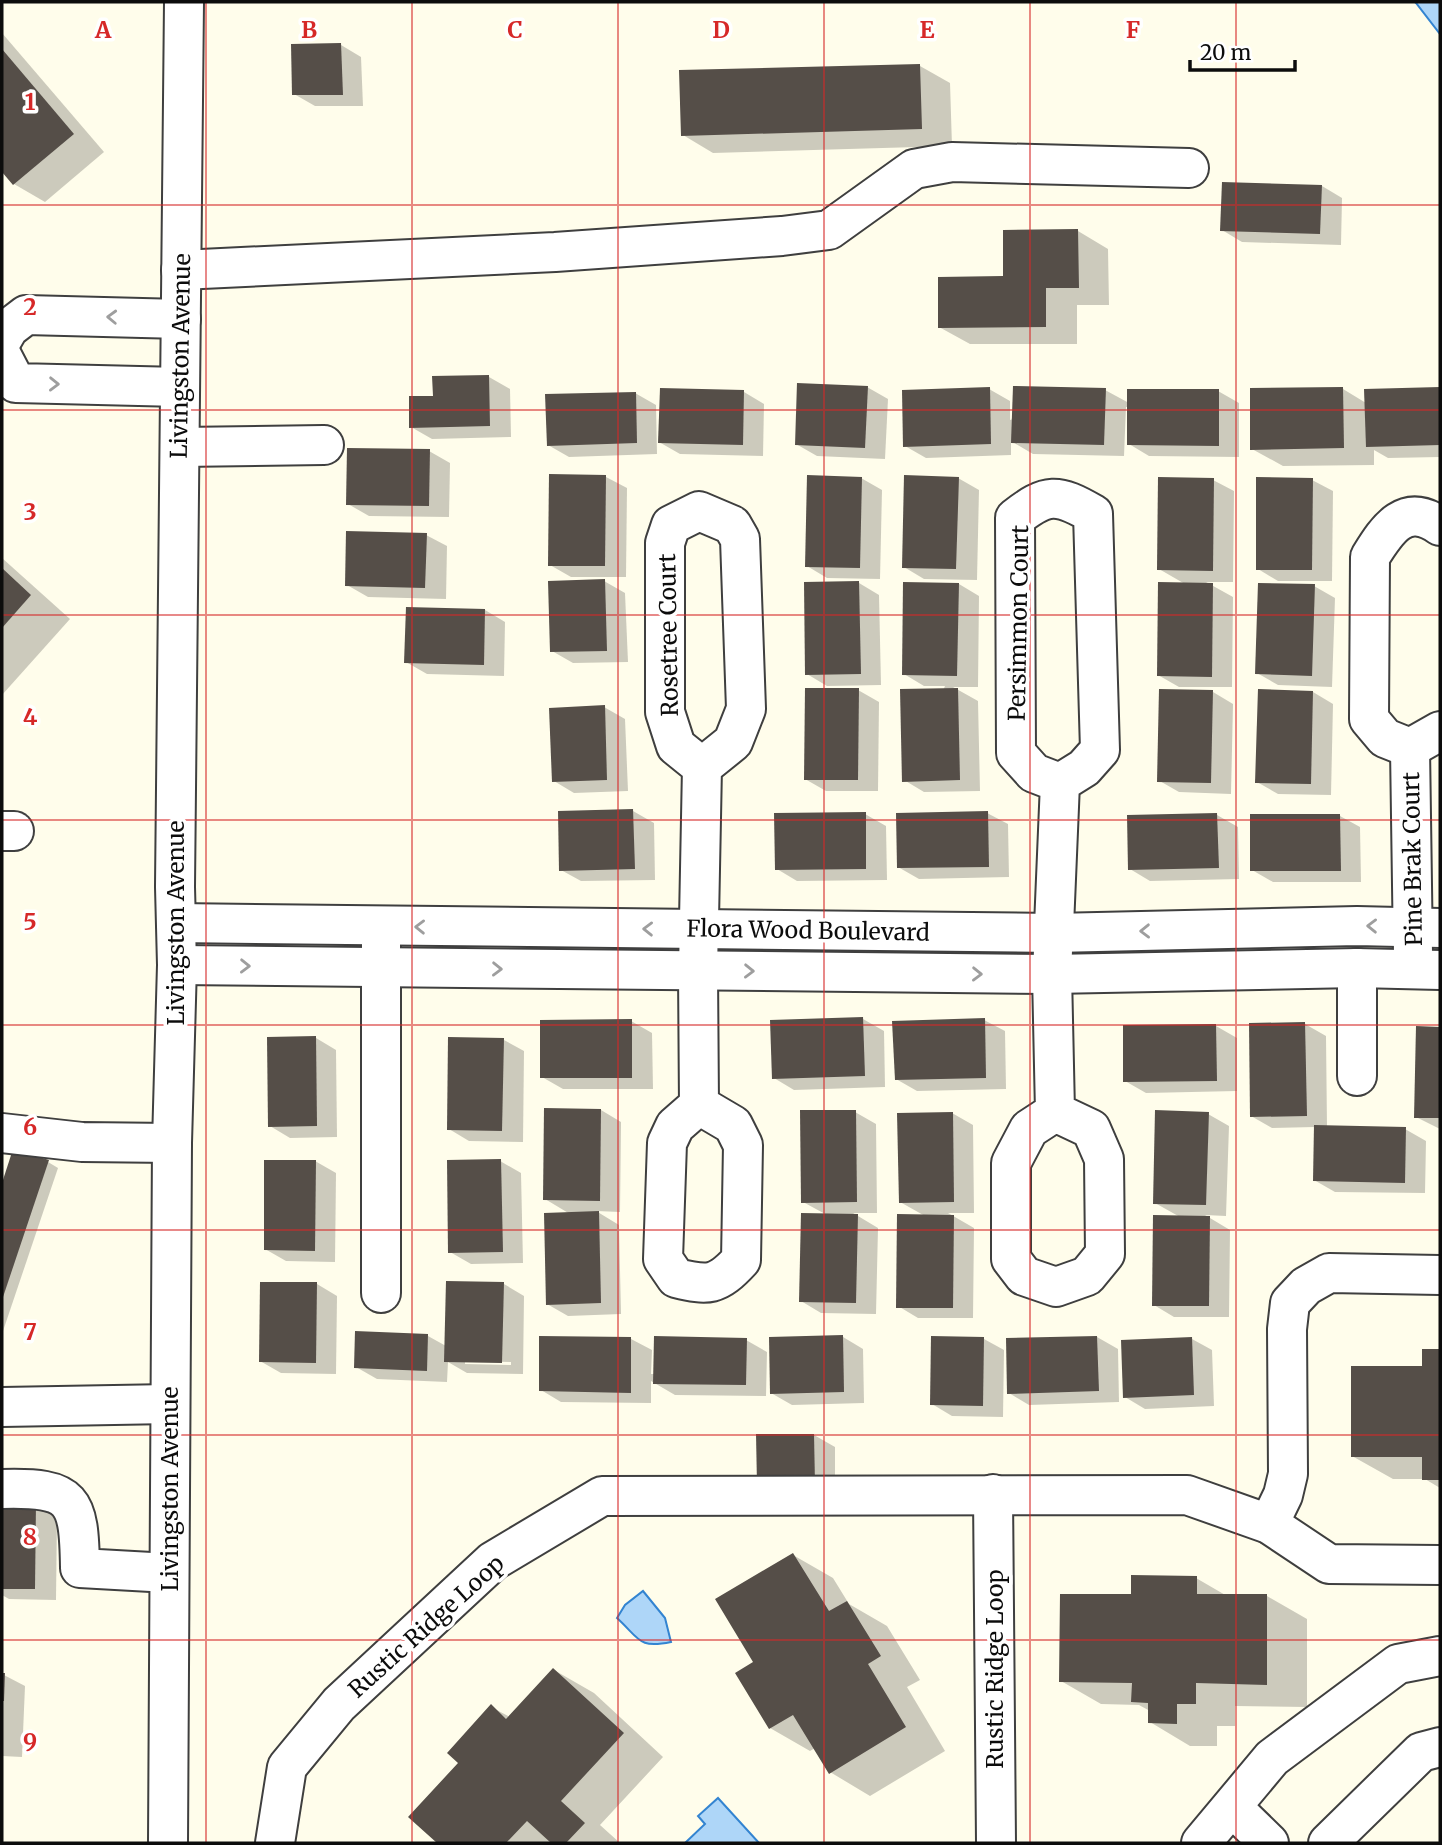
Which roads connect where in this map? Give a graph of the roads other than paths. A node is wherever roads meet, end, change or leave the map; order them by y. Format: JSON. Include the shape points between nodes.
{"nodes":[{"id":1,"x":184,"y":2,"type":"edge"},
{"id":2,"x":1189,"y":168,"type":"dead end"},
{"id":3,"x":181,"y":270,"type":"junction"},
{"id":4,"x":181,"y":319,"type":"junction"},
{"id":5,"x":2,"y":340,"type":"edge"},
{"id":6,"x":2,"y":356,"type":"edge"},
{"id":7,"x":180,"y":387,"type":"junction"},
{"id":8,"x":324,"y":446,"type":"dead end"},
{"id":9,"x":180,"y":447,"type":"junction"},
{"id":10,"x":1440,"y":526,"type":"edge"},
{"id":11,"x":1425,"y":740,"type":"edge"},
{"id":12,"x":702,"y":767,"type":"junction"},
{"id":13,"x":1060,"y":783,"type":"junction"},
{"id":14,"x":176,"y":923,"type":"junction"},
{"id":15,"x":381,"y":926,"type":"junction"},
{"id":16,"x":1426,"y":928,"type":"edge"},
{"id":17,"x":698,"y":929,"type":"junction"},
{"id":18,"x":1054,"y":933,"type":"junction"},
{"id":19,"x":177,"y":965,"type":"junction"},
{"id":20,"x":381,"y":968,"type":"junction"},
{"id":21,"x":1357,"y":968,"type":"junction"},
{"id":22,"x":1427,"y":970,"type":"edge"},
{"id":23,"x":698,"y":971,"type":"junction"},
{"id":24,"x":1052,"y":974,"type":"junction"},
{"id":25,"x":1357,"y":1076,"type":"dead end"},
{"id":26,"x":699,"y":1105,"type":"dead end"},
{"id":27,"x":1055,"y":1112,"type":"dead end"},
{"id":28,"x":2,"y":1133,"type":"edge"},
{"id":29,"x":172,"y":1143,"type":"junction"},
{"id":30,"x":1440,"y":1275,"type":"edge"},
{"id":31,"x":381,"y":1293,"type":"dead end"},
{"id":32,"x":170,"y":1404,"type":"junction"},
{"id":33,"x":2,"y":1407,"type":"edge"},
{"id":34,"x":2,"y":1489,"type":"edge"},
{"id":35,"x":993,"y":1494,"type":"junction"},
{"id":36,"x":1269,"y":1524,"type":"junction"},
{"id":37,"x":1440,"y":1565,"type":"edge"},
{"id":38,"x":169,"y":1573,"type":"junction"},
{"id":39,"x":1440,"y":1656,"type":"edge"},
{"id":40,"x":1440,"y":1747,"type":"edge"},
{"id":41,"x":1232,"y":1807,"type":"junction"},
{"id":42,"x":168,"y":1843,"type":"edge"},
{"id":43,"x":275,"y":1843,"type":"edge"},
{"id":44,"x":996,"y":1843,"type":"edge"},
{"id":45,"x":1201,"y":1843,"type":"edge"},
{"id":46,"x":1269,"y":1843,"type":"edge"},
{"id":47,"x":1328,"y":1843,"type":"edge"}],
"edges":[{"from":1,"to":3,"type":"street","name":"Livingston Avenue"},
{"from":2,"to":3,"type":"street","via":[[952,162],[914,169],[829,230],[555,252]]},
{"from":3,"to":4,"type":"street","name":"Livingston Avenue"},
{"from":4,"to":5,"type":"street","one_way":true,"via":[[26,315]]},
{"from":4,"to":7,"type":"street","name":"Livingston Avenue"},
{"from":6,"to":7,"type":"street","one_way":true,"via":[[16,383]]},
{"from":7,"to":9,"type":"street","name":"Livingston Avenue"},
{"from":8,"to":9,"type":"street"},
{"from":9,"to":14,"type":"street","name":"Livingston Avenue"},
{"from":10,"to":11,"type":"street","name":"Pine Brak Court","via":[[1417,515],[1401,519],[1370,557],[1369,719],[1385,738]]},
{"from":11,"to":16,"type":"street","name":"Pine Brak Court"},
{"from":12,"to":12,"type":"street","name":"Rosetree Court","via":[[676,746],[665,712],[665,543],[671,525],[699,511],[732,525],[740,539],[746,709],[733,742]]},
{"from":12,"to":17,"type":"street"},
{"from":13,"to":13,"type":"street","name":"Persimmon Court","via":[[1034,773],[1016,753],[1015,518],[1053,496],[1093,514],[1100,750],[1084,768]]},
{"from":13,"to":18,"type":"street"},
{"from":14,"to":15,"type":"street","name":"Flora Wood Boulevard"},
{"from":14,"to":19,"type":"street","name":"Livingston Avenue"},
{"from":17,"to":15,"type":"street","name":"Flora Wood Boulevard","one_way":true},
{"from":15,"to":20,"type":"street"},
{"from":16,"to":18,"type":"street","name":"Flora Wood Boulevard","one_way":true},
{"from":16,"to":22,"type":"street","name":"Pine Brak Court"},
{"from":17,"to":18,"type":"street","name":"Flora Wood Boulevard"},
{"from":17,"to":23,"type":"street"},
{"from":18,"to":24,"type":"street"},
{"from":19,"to":20,"type":"street","name":"Flora Wood Boulevard","one_way":true},
{"from":19,"to":29,"type":"street","name":"Livingston Avenue"},
{"from":20,"to":23,"type":"street","name":"Flora Wood Boulevard","one_way":true},
{"from":20,"to":31,"type":"street"},
{"from":21,"to":22,"type":"street","name":"Flora Wood Boulevard"},
{"from":21,"to":24,"type":"street","name":"Flora Wood Boulevard"},
{"from":21,"to":25,"type":"street"},
{"from":23,"to":24,"type":"street","name":"Flora Wood Boulevard","one_way":true},
{"from":23,"to":26,"type":"street"},
{"from":24,"to":27,"type":"street"},
{"from":28,"to":29,"type":"street","via":[[82,1142]]},
{"from":29,"to":32,"type":"street","name":"Livingston Avenue"},
{"from":30,"to":36,"type":"street","via":[[1329,1273],[1306,1286],[1290,1303],[1288,1474]]},
{"from":32,"to":33,"type":"street"},
{"from":32,"to":38,"type":"street","name":"Livingston Avenue"},
{"from":34,"to":38,"type":"street","via":[[37,1488],[59,1494],[72,1508],[79,1526],[80,1569]]},
{"from":35,"to":36,"type":"street","name":"Rustic Ridge Loop","via":[[1187,1495]]},
{"from":35,"to":43,"type":"street","name":"Rustic Ridge Loop","via":[[602,1496],[493,1561],[339,1704],[287,1767]]},
{"from":35,"to":44,"type":"street","name":"Rustic Ridge Loop"},
{"from":36,"to":37,"type":"street","name":"Rustic Ridge Loop","via":[[1329,1564]]},
{"from":38,"to":42,"type":"street","name":"Livingston Avenue"},
{"from":39,"to":41,"type":"street","via":[[1398,1664],[1272,1758]]},
{"from":40,"to":47,"type":"street","via":[[1421,1752]]},
{"from":41,"to":45,"type":"street"},
{"from":41,"to":46,"type":"street"}]}
